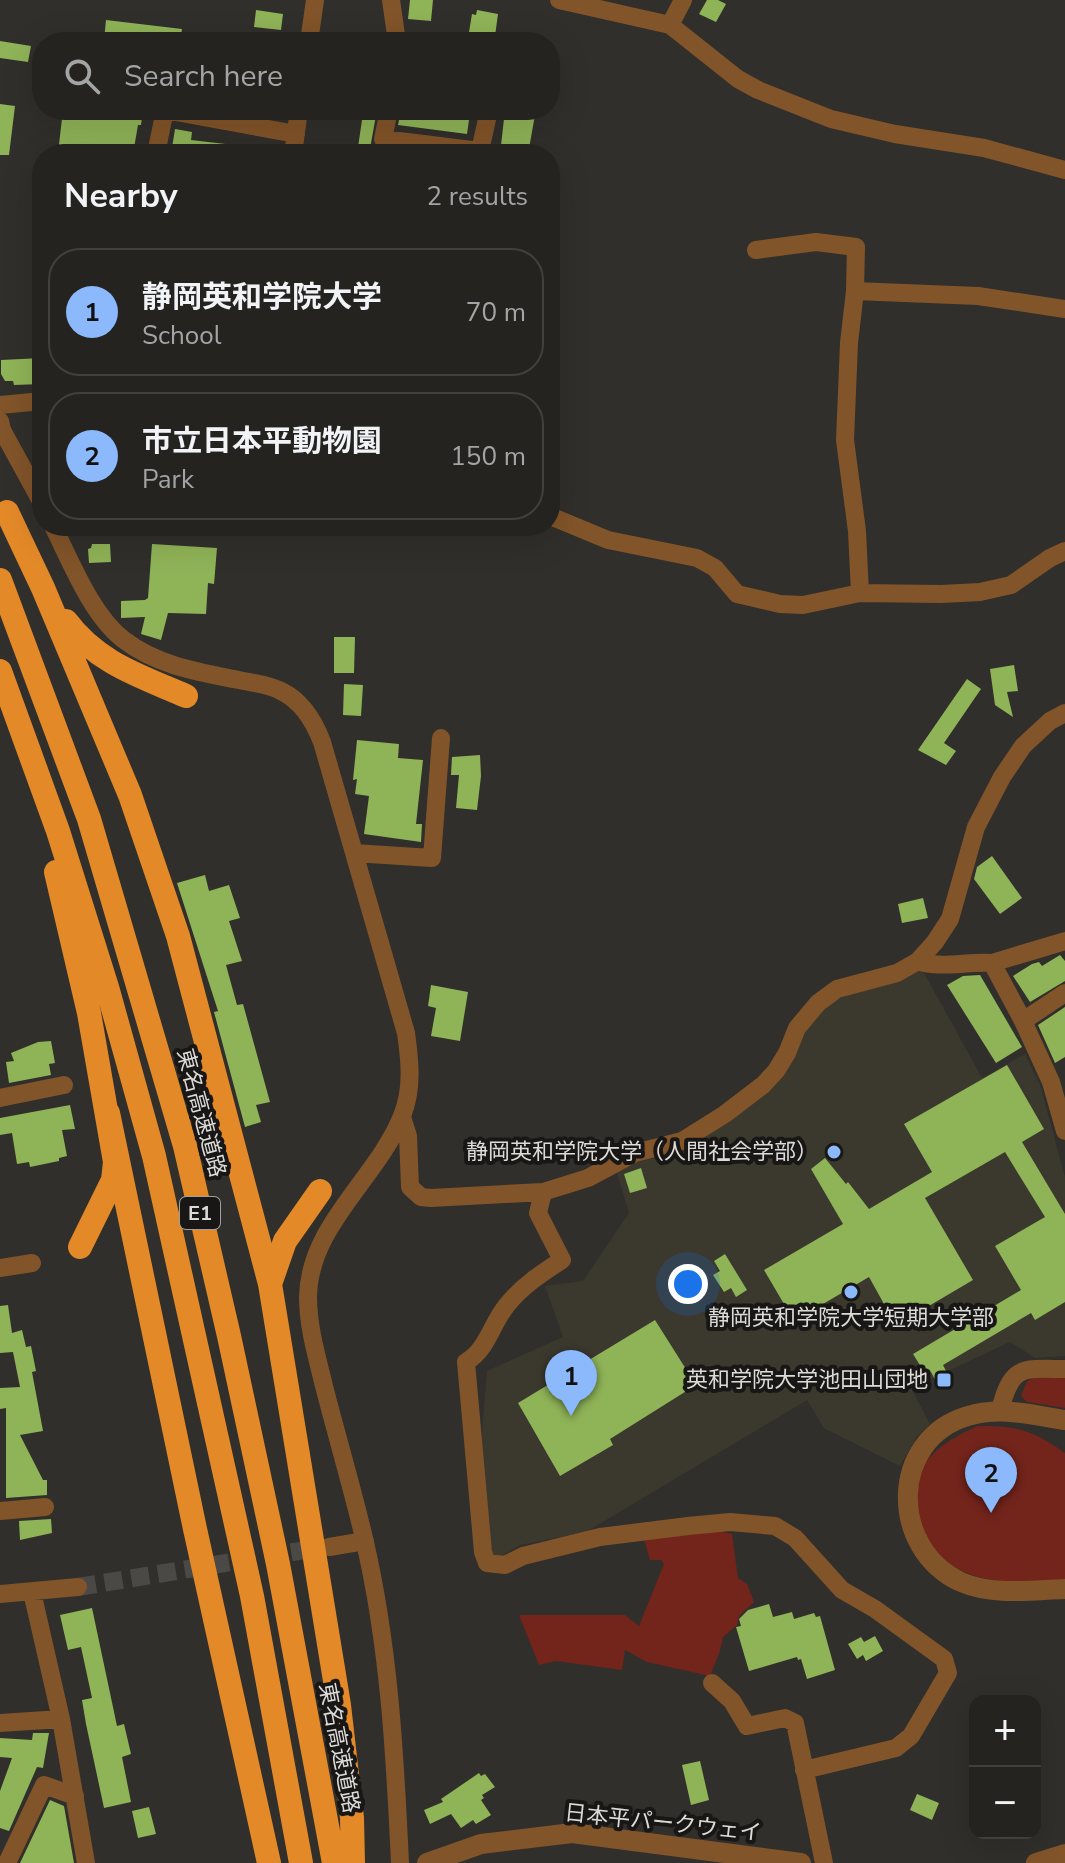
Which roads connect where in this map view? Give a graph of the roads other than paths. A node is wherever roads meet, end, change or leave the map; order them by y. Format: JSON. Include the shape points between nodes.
{"nodes":[{"id":1,"x":315,"y":0,"type":"edge"},
{"id":2,"x":391,"y":0,"type":"edge"},
{"id":3,"x":559,"y":0,"type":"edge"},
{"id":4,"x":683,"y":0,"type":"edge"},
{"id":5,"x":670,"y":25,"type":"junction"},
{"id":6,"x":310,"y":32,"type":"edge"},
{"id":7,"x":396,"y":32,"type":"edge"},
{"id":8,"x":170,"y":120,"type":"edge"},
{"id":9,"x":222,"y":120,"type":"edge"},
{"id":10,"x":298,"y":120,"type":"edge"},
{"id":11,"x":387,"y":120,"type":"edge"},
{"id":12,"x":487,"y":120,"type":"edge"},
{"id":13,"x":296,"y":134,"type":"junction"},
{"id":14,"x":160,"y":144,"type":"edge"},
{"id":15,"x":294,"y":144,"type":"edge"},
{"id":16,"x":423,"y":144,"type":"edge"},
{"id":17,"x":482,"y":144,"type":"edge"},
{"id":18,"x":1065,"y":170,"type":"edge"},
{"id":19,"x":756,"y":250,"type":"dead end"},
{"id":20,"x":855,"y":291,"type":"junction"},
{"id":21,"x":1065,"y":309,"type":"edge"},
{"id":22,"x":32,"y":402,"type":"edge"},
{"id":23,"x":0,"y":405,"type":"edge"},
{"id":24,"x":1,"y":426,"type":"edge"},
{"id":25,"x":32,"y":484,"type":"edge"},
{"id":26,"x":4,"y":506,"type":"edge"},
{"id":27,"x":560,"y":520,"type":"edge"},
{"id":28,"x":58,"y":536,"type":"edge"},
{"id":29,"x":1065,"y":551,"type":"edge"},
{"id":30,"x":0,"y":580,"type":"edge"},
{"id":31,"x":860,"y":593,"type":"junction"},
{"id":32,"x":2,"y":677,"type":"edge"},
{"id":33,"x":186,"y":696,"type":"dead end"},
{"id":34,"x":1065,"y":713,"type":"edge"},
{"id":35,"x":441,"y":738,"type":"dead end"},
{"id":36,"x":354,"y":853,"type":"junction"},
{"id":37,"x":1065,"y":941,"type":"edge"},
{"id":38,"x":918,"y":961,"type":"junction"},
{"id":39,"x":992,"y":963,"type":"junction"},
{"id":40,"x":1065,"y":993,"type":"edge"},
{"id":41,"x":1023,"y":1021,"type":"junction"},
{"id":42,"x":1058,"y":1078,"type":"edge"},
{"id":43,"x":64,"y":1085,"type":"dead end"},
{"id":44,"x":0,"y":1098,"type":"edge"},
{"id":45,"x":108,"y":1113,"type":"junction"},
{"id":46,"x":402,"y":1117,"type":"junction"},
{"id":47,"x":1065,"y":1131,"type":"edge"},
{"id":48,"x":320,"y":1191,"type":"dead end"},
{"id":49,"x":543,"y":1192,"type":"junction"},
{"id":50,"x":80,"y":1247,"type":"dead end"},
{"id":51,"x":32,"y":1263,"type":"dead end"},
{"id":52,"x":0,"y":1268,"type":"edge"},
{"id":53,"x":270,"y":1284,"type":"junction"},
{"id":54,"x":1065,"y":1369,"type":"edge"},
{"id":55,"x":1000,"y":1410,"type":"junction"},
{"id":56,"x":1065,"y":1420,"type":"edge"},
{"id":57,"x":45,"y":1507,"type":"dead end"},
{"id":58,"x":0,"y":1511,"type":"edge"},
{"id":59,"x":365,"y":1541,"type":"junction"},
{"id":60,"x":329,"y":1547,"type":"tunnel mouth"},
{"id":61,"x":78,"y":1587,"type":"tunnel mouth"},
{"id":62,"x":1065,"y":1589,"type":"edge"},
{"id":63,"x":32,"y":1592,"type":"junction"},
{"id":64,"x":0,"y":1594,"type":"edge"},
{"id":65,"x":712,"y":1683,"type":"dead end"},
{"id":66,"x":61,"y":1719,"type":"junction"},
{"id":67,"x":0,"y":1723,"type":"edge"},
{"id":68,"x":804,"y":1770,"type":"junction"},
{"id":69,"x":75,"y":1796,"type":"junction"},
{"id":70,"x":1065,"y":1854,"type":"edge"},
{"id":71,"x":743,"y":1859,"type":"edge"},
{"id":72,"x":790,"y":1862,"type":"edge"},
{"id":73,"x":7,"y":1863,"type":"edge"},
{"id":74,"x":86,"y":1863,"type":"edge"},
{"id":75,"x":269,"y":1863,"type":"edge"},
{"id":76,"x":301,"y":1863,"type":"edge"},
{"id":77,"x":334,"y":1863,"type":"edge"},
{"id":78,"x":353,"y":1863,"type":"edge"},
{"id":79,"x":400,"y":1863,"type":"edge"},
{"id":80,"x":427,"y":1863,"type":"edge"},
{"id":81,"x":824,"y":1863,"type":"edge"},
{"id":82,"x":1036,"y":1863,"type":"edge"}],
"edges":[{"from":1,"to":6,"type":"street"},
{"from":2,"to":7,"type":"street"},
{"from":3,"to":5,"type":"street"},
{"from":4,"to":5,"type":"street"},
{"from":5,"to":18,"type":"street","via":[[738,79],[831,119],[984,148]]},
{"from":8,"to":14,"type":"street"},
{"from":9,"to":13,"type":"street"},
{"from":10,"to":13,"type":"street"},
{"from":11,"to":16,"type":"street","via":[[383,139]]},
{"from":12,"to":17,"type":"street"},
{"from":13,"to":15,"type":"street"},
{"from":19,"to":20,"type":"street","via":[[816,242],[856,247]]},
{"from":20,"to":21,"type":"street","via":[[978,296]]},
{"from":20,"to":31,"type":"street","via":[[845,440]]},
{"from":22,"to":23,"type":"street"},
{"from":24,"to":25,"type":"street"},
{"from":26,"to":33,"type":"highway","via":[[60,613],[86,645],[130,674]]},
{"from":26,"to":53,"type":"highway","via":[[130,795],[178,936]]},
{"from":27,"to":31,"type":"street","via":[[608,540],[697,558],[715,568],[737,594],[803,605]]},
{"from":28,"to":36,"type":"street","via":[[103,617],[124,640],[148,656],[193,671],[283,691],[305,711],[322,742]]},
{"from":29,"to":31,"type":"street","via":[[1011,585],[980,592]]},
{"from":30,"to":77,"type":"highway","name":"東名高速道路","number":"E1","via":[[89,819],[185,1146],[278,1564]]},
{"from":32,"to":45,"type":"highway","via":[[59,884]]},
{"from":32,"to":76,"type":"highway","number":"E1","via":[[58,831],[154,1156],[252,1596]]},
{"from":34,"to":38,"type":"street","via":[[1023,746],[1002,777],[976,827],[950,919]]},
{"from":35,"to":36,"type":"street","via":[[432,858]]},
{"from":36,"to":46,"type":"street","via":[[406,1033],[411,1079]]},
{"from":37,"to":39,"type":"street"},
{"from":38,"to":39,"type":"street"},
{"from":38,"to":49,"type":"street","via":[[897,973],[837,989],[818,1003],[763,1085],[682,1141],[635,1153],[588,1178]]},
{"from":39,"to":41,"type":"street"},
{"from":40,"to":41,"type":"street"},
{"from":41,"to":42,"type":"street"},
{"from":42,"to":47,"type":"street"},
{"from":43,"to":44,"type":"street"},
{"from":45,"to":50,"type":"highway","via":[[113,1180]]},
{"from":45,"to":75,"type":"highway"},
{"from":46,"to":49,"type":"street","via":[[410,1187],[421,1197]]},
{"from":46,"to":59,"type":"street","via":[[380,1159],[331,1225],[318,1250],[308,1295],[312,1339]]},
{"from":48,"to":53,"type":"highway","via":[[285,1241]]},
{"from":49,"to":68,"type":"street","via":[[538,1213],[562,1260],[526,1284],[505,1307],[478,1354],[466,1362],[487,1563],[505,1565],[600,1537],[702,1524],[775,1526],[795,1538],[842,1590],[944,1659],[948,1673],[911,1736],[896,1748]]},
{"from":51,"to":52,"type":"street"},
{"from":53,"to":78,"type":"highway","via":[[339,1705]]},
{"from":54,"to":55,"type":"street","via":[[1016,1375],[1008,1382]]},
{"from":55,"to":56,"type":"street"},
{"from":55,"to":62,"type":"street","via":[[966,1416],[929,1440],[911,1475],[910,1525],[929,1559],[961,1582],[1000,1591]]},
{"from":57,"to":58,"type":"street"},
{"from":59,"to":60,"type":"street"},
{"from":59,"to":79,"type":"street","via":[[391,1697]]},
{"from":61,"to":63,"type":"street"},
{"from":63,"to":64,"type":"street"},
{"from":63,"to":66,"type":"street"},
{"from":65,"to":68,"type":"street","via":[[732,1701],[747,1726],[785,1718],[795,1723]]},
{"from":66,"to":67,"type":"street"},
{"from":66,"to":69,"type":"street"},
{"from":68,"to":81,"type":"street"},
{"from":69,"to":73,"type":"street","via":[[44,1785]]},
{"from":69,"to":74,"type":"street"},
{"from":70,"to":82,"type":"street"},
{"from":71,"to":72,"type":"street","name":"日本平パークウェイ"},
{"from":71,"to":80,"type":"street","name":"日本平パークウェイ","via":[[572,1833],[481,1844]]}]}
